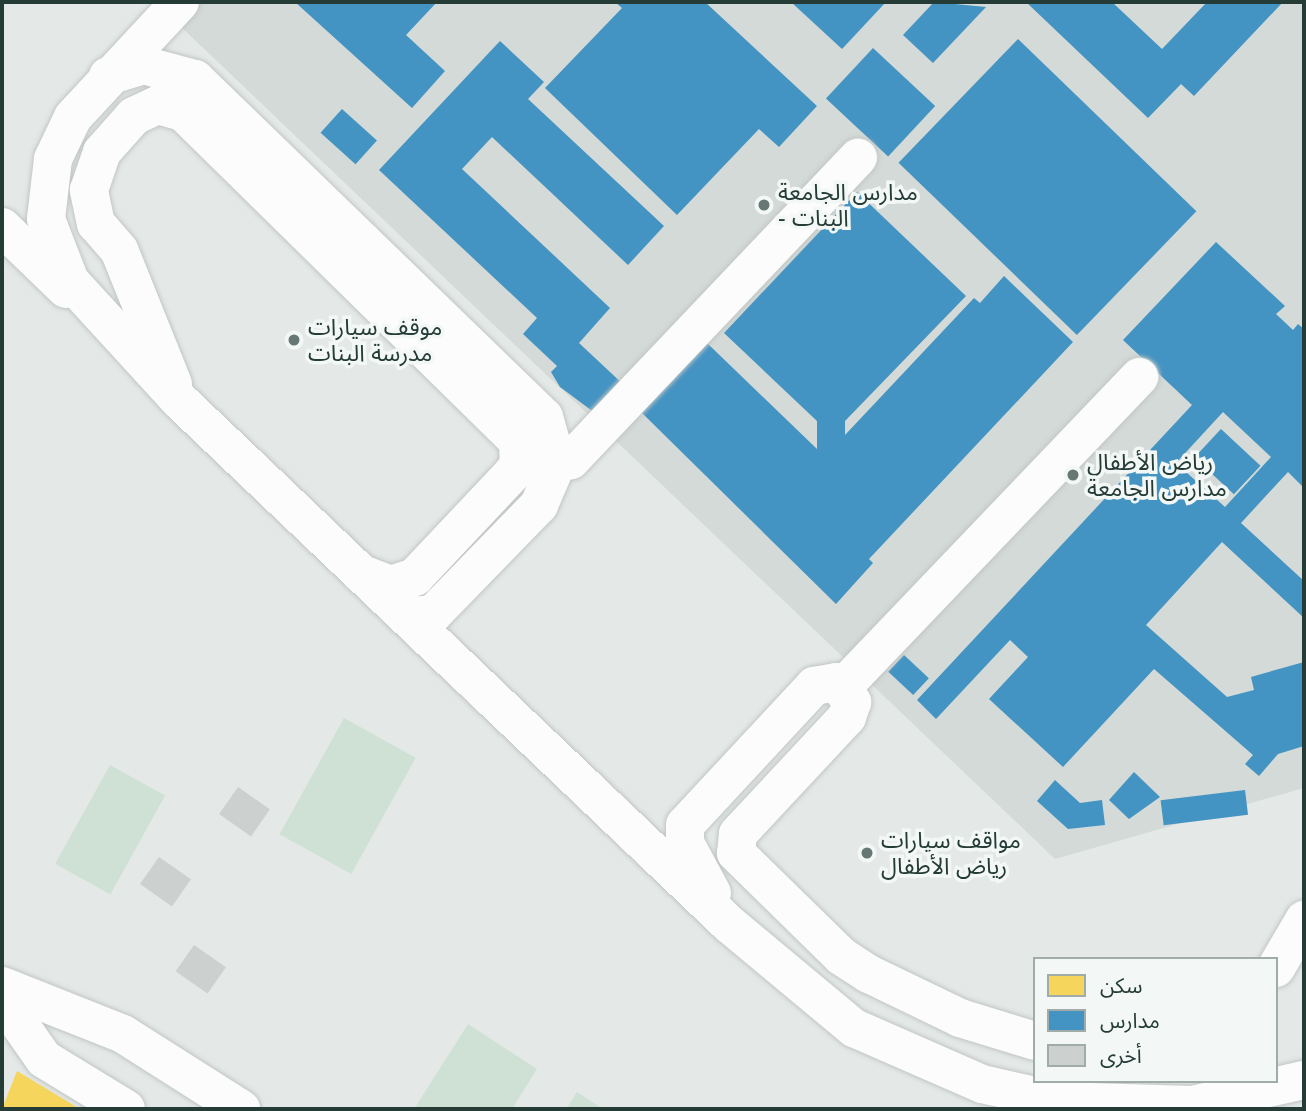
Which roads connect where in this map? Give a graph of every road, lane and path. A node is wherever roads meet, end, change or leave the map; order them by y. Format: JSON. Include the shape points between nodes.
{"nodes":[{"id":1,"x":180,"y":2,"type":"edge"},
{"id":2,"x":108,"y":76,"type":"junction"},
{"id":3,"x":858,"y":158,"type":"dead end"},
{"id":4,"x":2,"y":228,"type":"edge"},
{"id":5,"x":107,"y":328,"type":"junction"},
{"id":6,"x":1139,"y":377,"type":"dead end"},
{"id":7,"x":180,"y":401,"type":"junction"},
{"id":8,"x":557,"y":463,"type":"junction"},
{"id":9,"x":360,"y":573,"type":"junction"},
{"id":10,"x":396,"y":606,"type":"junction"},
{"id":11,"x":844,"y":687,"type":"junction"},
{"id":12,"x":1304,"y":920,"type":"edge"},
{"id":13,"x":729,"y":924,"type":"junction"},
{"id":14,"x":1278,"y":965,"type":"edge"},
{"id":15,"x":2,"y":986,"type":"edge"},
{"id":16,"x":2,"y":999,"type":"edge"},
{"id":17,"x":1033,"y":1040,"type":"edge"},
{"id":18,"x":1304,"y":1080,"type":"edge"},
{"id":19,"x":228,"y":1107,"type":"edge"},
{"id":20,"x":126,"y":1109,"type":"edge"}],
"edges":[{"from":1,"to":2,"type":"street"},
{"from":2,"to":5,"type":"street","via":[[72,117],[53,159],[47,219],[70,281]]},
{"from":2,"to":8,"type":"street","via":[[163,66],[180,70],[216,95],[544,417]]},
{"from":3,"to":8,"type":"street","via":[[571,460]]},
{"from":4,"to":5,"type":"street"},
{"from":5,"to":7,"type":"street"},
{"from":6,"to":11,"type":"street"},
{"from":7,"to":9,"type":"street"},
{"from":7,"to":9,"type":"street","via":[[119,250],[96,224],[89,190],[102,152],[134,116],[158,105],[183,112],[518,442],[519,465],[415,578],[391,585]]},
{"from":8,"to":10,"type":"street","via":[[539,505],[447,604],[414,616]]},
{"from":9,"to":10,"type":"street"},
{"from":10,"to":13,"type":"street"},
{"from":11,"to":13,"type":"street","via":[[828,680],[814,686],[685,825],[685,843]]},
{"from":11,"to":17,"type":"street","via":[[852,702],[847,718],[738,834],[736,853],[841,956],[869,974],[960,1018]]},
{"from":12,"to":14,"type":"street"},
{"from":13,"to":18,"type":"street","via":[[855,1028],[982,1084],[1057,1101],[1128,1106],[1192,1105]]},
{"from":15,"to":19,"type":"street","via":[[123,1034]]},
{"from":16,"to":20,"type":"street","via":[[44,1059]]}]}
